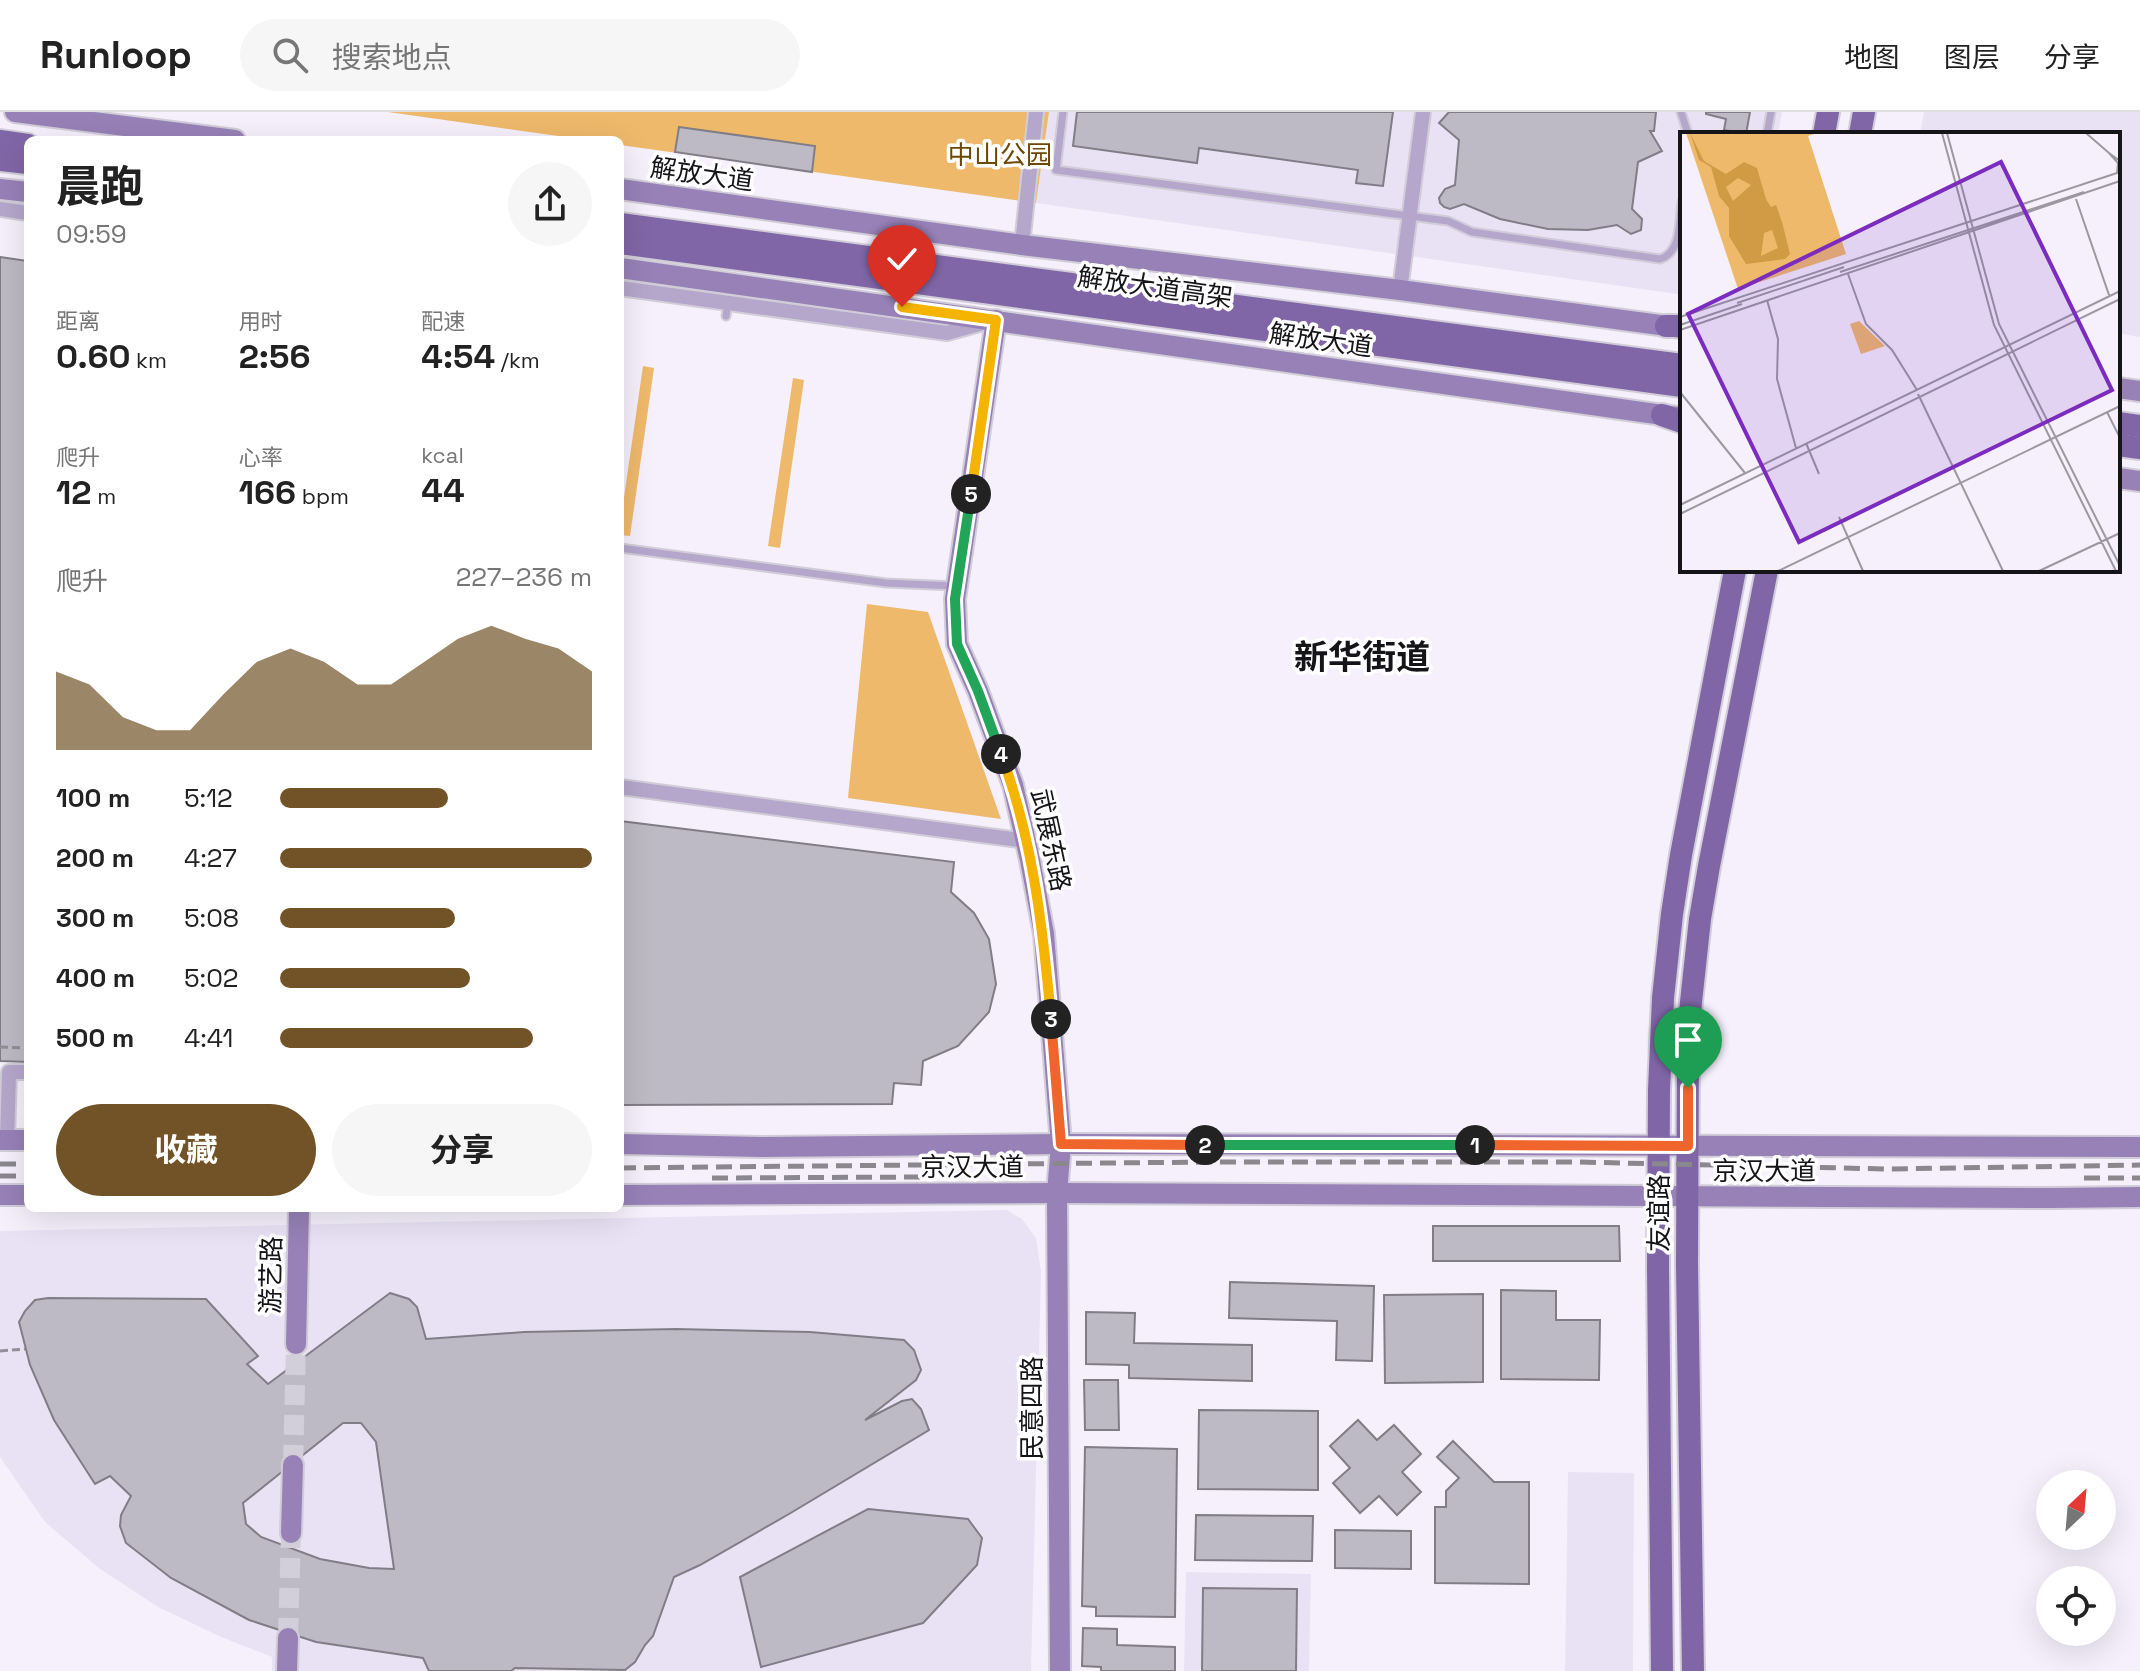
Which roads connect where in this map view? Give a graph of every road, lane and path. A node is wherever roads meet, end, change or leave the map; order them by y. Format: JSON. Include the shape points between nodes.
{"nodes":[{"id":1,"x":15,"y":112,"type":"edge"},
{"id":2,"x":1036,"y":112,"type":"edge"},
{"id":3,"x":1063,"y":112,"type":"edge"},
{"id":4,"x":1423,"y":112,"type":"edge"},
{"id":5,"x":1681,"y":112,"type":"edge"},
{"id":6,"x":1771,"y":112,"type":"edge"},
{"id":7,"x":1828,"y":112,"type":"edge"},
{"id":8,"x":1864,"y":112,"type":"edge"},
{"id":9,"x":1687,"y":132,"type":"edge"},
{"id":10,"x":1767,"y":132,"type":"edge"},
{"id":11,"x":1824,"y":132,"type":"edge"},
{"id":12,"x":1860,"y":132,"type":"edge"},
{"id":13,"x":204,"y":136,"type":"edge"},
{"id":14,"x":0,"y":141,"type":"edge"},
{"id":15,"x":24,"y":144,"type":"edge"},
{"id":16,"x":0,"y":160,"type":"edge"},
{"id":17,"x":24,"y":163,"type":"edge"},
{"id":18,"x":0,"y":189,"type":"edge"},
{"id":19,"x":624,"y":190,"type":"edge"},
{"id":20,"x":24,"y":192,"type":"edge"},
{"id":21,"x":0,"y":209,"type":"edge"},
{"id":22,"x":24,"y":212,"type":"edge"},
{"id":23,"x":1680,"y":215,"type":"edge"},
{"id":24,"x":1408,"y":216,"type":"junction"},
{"id":25,"x":624,"y":225,"type":"edge"},
{"id":26,"x":624,"y":244,"type":"edge"},
{"id":27,"x":1022,"y":245,"type":"junction"},
{"id":28,"x":624,"y":269,"type":"edge"},
{"id":29,"x":624,"y":289,"type":"edge"},
{"id":30,"x":1400,"y":290,"type":"junction"},
{"id":31,"x":996,"y":320,"type":"junction"},
{"id":32,"x":1677,"y":326,"type":"edge"},
{"id":33,"x":1680,"y":365,"type":"edge"},
{"id":34,"x":1680,"y":386,"type":"edge"},
{"id":35,"x":2120,"y":388,"type":"edge"},
{"id":36,"x":2140,"y":391,"type":"edge"},
{"id":37,"x":1675,"y":418,"type":"edge"},
{"id":38,"x":2120,"y":423,"type":"edge"},
{"id":39,"x":2140,"y":426,"type":"edge"},
{"id":40,"x":2120,"y":445,"type":"edge"},
{"id":41,"x":2140,"y":448,"type":"edge"},
{"id":42,"x":2120,"y":478,"type":"edge"},
{"id":43,"x":2140,"y":481,"type":"edge"},
{"id":44,"x":624,"y":549,"type":"edge"},
{"id":45,"x":1735,"y":572,"type":"edge"},
{"id":46,"x":1767,"y":572,"type":"edge"},
{"id":47,"x":957,"y":586,"type":"junction"},
{"id":48,"x":624,"y":788,"type":"edge"},
{"id":49,"x":1026,"y":841,"type":"junction"},
{"id":50,"x":0,"y":1047,"type":"edge"},
{"id":51,"x":24,"y":1048,"type":"edge"},
{"id":52,"x":24,"y":1072,"type":"edge"},
{"id":53,"x":3,"y":1140,"type":"edge"},
{"id":54,"x":24,"y":1140,"type":"edge"},
{"id":55,"x":624,"y":1144,"type":"edge"},
{"id":56,"x":1061,"y":1144,"type":"junction"},
{"id":57,"x":1659,"y":1146,"type":"junction"},
{"id":58,"x":1688,"y":1146,"type":"junction"},
{"id":59,"x":2140,"y":1147,"type":"edge"},
{"id":60,"x":1057,"y":1193,"type":"junction"},
{"id":61,"x":0,"y":1195,"type":"edge"},
{"id":62,"x":24,"y":1195,"type":"edge"},
{"id":63,"x":624,"y":1195,"type":"edge"},
{"id":64,"x":1658,"y":1196,"type":"junction"},
{"id":65,"x":1688,"y":1196,"type":"junction"},
{"id":66,"x":2140,"y":1197,"type":"edge"},
{"id":67,"x":299,"y":1212,"type":"edge"},
{"id":68,"x":296,"y":1344,"type":"tunnel mouth"},
{"id":69,"x":25,"y":1349,"type":"dead end"},
{"id":70,"x":0,"y":1351,"type":"edge"},
{"id":71,"x":293,"y":1465,"type":"tunnel mouth"},
{"id":72,"x":291,"y":1533,"type":"tunnel mouth"},
{"id":73,"x":288,"y":1638,"type":"tunnel mouth"},
{"id":74,"x":287,"y":1671,"type":"edge"},
{"id":75,"x":1060,"y":1671,"type":"edge"},
{"id":76,"x":1662,"y":1671,"type":"edge"},
{"id":77,"x":1693,"y":1671,"type":"edge"}],
"edges":[{"from":1,"to":13,"type":"main road"},
{"from":2,"to":27,"type":"street"},
{"from":3,"to":24,"type":"lane","via":[[1056,170]]},
{"from":4,"to":24,"type":"street"},
{"from":5,"to":9,"type":"lane"},
{"from":6,"to":10,"type":"lane"},
{"from":7,"to":11,"type":"main road"},
{"from":8,"to":12,"type":"main road"},
{"from":14,"to":15,"type":"main road"},
{"from":16,"to":17,"type":"main road"},
{"from":18,"to":20,"type":"main road"},
{"from":19,"to":27,"type":"main road","name":"解放大道"},
{"from":21,"to":22,"type":"street"},
{"from":23,"to":24,"type":"lane","via":[[1675,246],[1660,259],[1472,232],[1448,221]]},
{"from":24,"to":30,"type":"street"},
{"from":25,"to":33,"type":"main road","name":"解放大道高架"},
{"from":26,"to":34,"type":"main road","name":"解放大道高架"},
{"from":27,"to":30,"type":"main road","name":"解放大道"},
{"from":28,"to":31,"type":"main road","name":"解放大道"},
{"from":29,"to":31,"type":"street","via":[[727,309],[947,333]]},
{"from":30,"to":32,"type":"main road","name":"解放大道"},
{"from":31,"to":37,"type":"main road","name":"解放大道"},
{"from":31,"to":47,"type":"main road","name":"武展东路"},
{"from":35,"to":36,"type":"main road"},
{"from":38,"to":39,"type":"main road"},
{"from":40,"to":41,"type":"main road"},
{"from":42,"to":43,"type":"main road"},
{"from":44,"to":47,"type":"lane","via":[[886,583]]},
{"from":45,"to":57,"type":"main road","name":"友谊路","via":[[1672,914],[1663,998]]},
{"from":46,"to":58,"type":"main road","name":"友谊路","via":[[1700,919],[1688,1043]]},
{"from":47,"to":49,"type":"main road","name":"武展东路","via":[[957,644],[1013,785]]},
{"from":48,"to":49,"type":"street"},
{"from":49,"to":56,"type":"main road","name":"武展东路","via":[[1044,934]]},
{"from":50,"to":51,"type":"path"},
{"from":52,"to":53,"type":"street","via":[[9,1072]]},
{"from":53,"to":54,"type":"main road"},
{"from":55,"to":56,"type":"main road","name":"京汉大道"},
{"from":56,"to":57,"type":"main road","name":"京汉大道"},
{"from":56,"to":60,"type":"main road","name":"民意四路"},
{"from":57,"to":58,"type":"main road","name":"京汉大道"},
{"from":57,"to":64,"type":"main road","name":"友谊路"},
{"from":58,"to":59,"type":"main road","name":"京汉大道"},
{"from":58,"to":65,"type":"main road","name":"友谊路"},
{"from":60,"to":63,"type":"main road","name":"京汉大道"},
{"from":60,"to":64,"type":"main road","name":"京汉大道"},
{"from":60,"to":75,"type":"main road","name":"民意四路"},
{"from":61,"to":62,"type":"main road"},
{"from":64,"to":65,"type":"main road","name":"京汉大道"},
{"from":64,"to":76,"type":"main road","name":"友谊路"},
{"from":65,"to":66,"type":"main road","name":"京汉大道"},
{"from":65,"to":77,"type":"main road","name":"友谊路"},
{"from":67,"to":68,"type":"main road","name":"游艺路"},
{"from":69,"to":70,"type":"path"},
{"from":71,"to":72,"type":"main road"},
{"from":73,"to":74,"type":"main road"}]}
